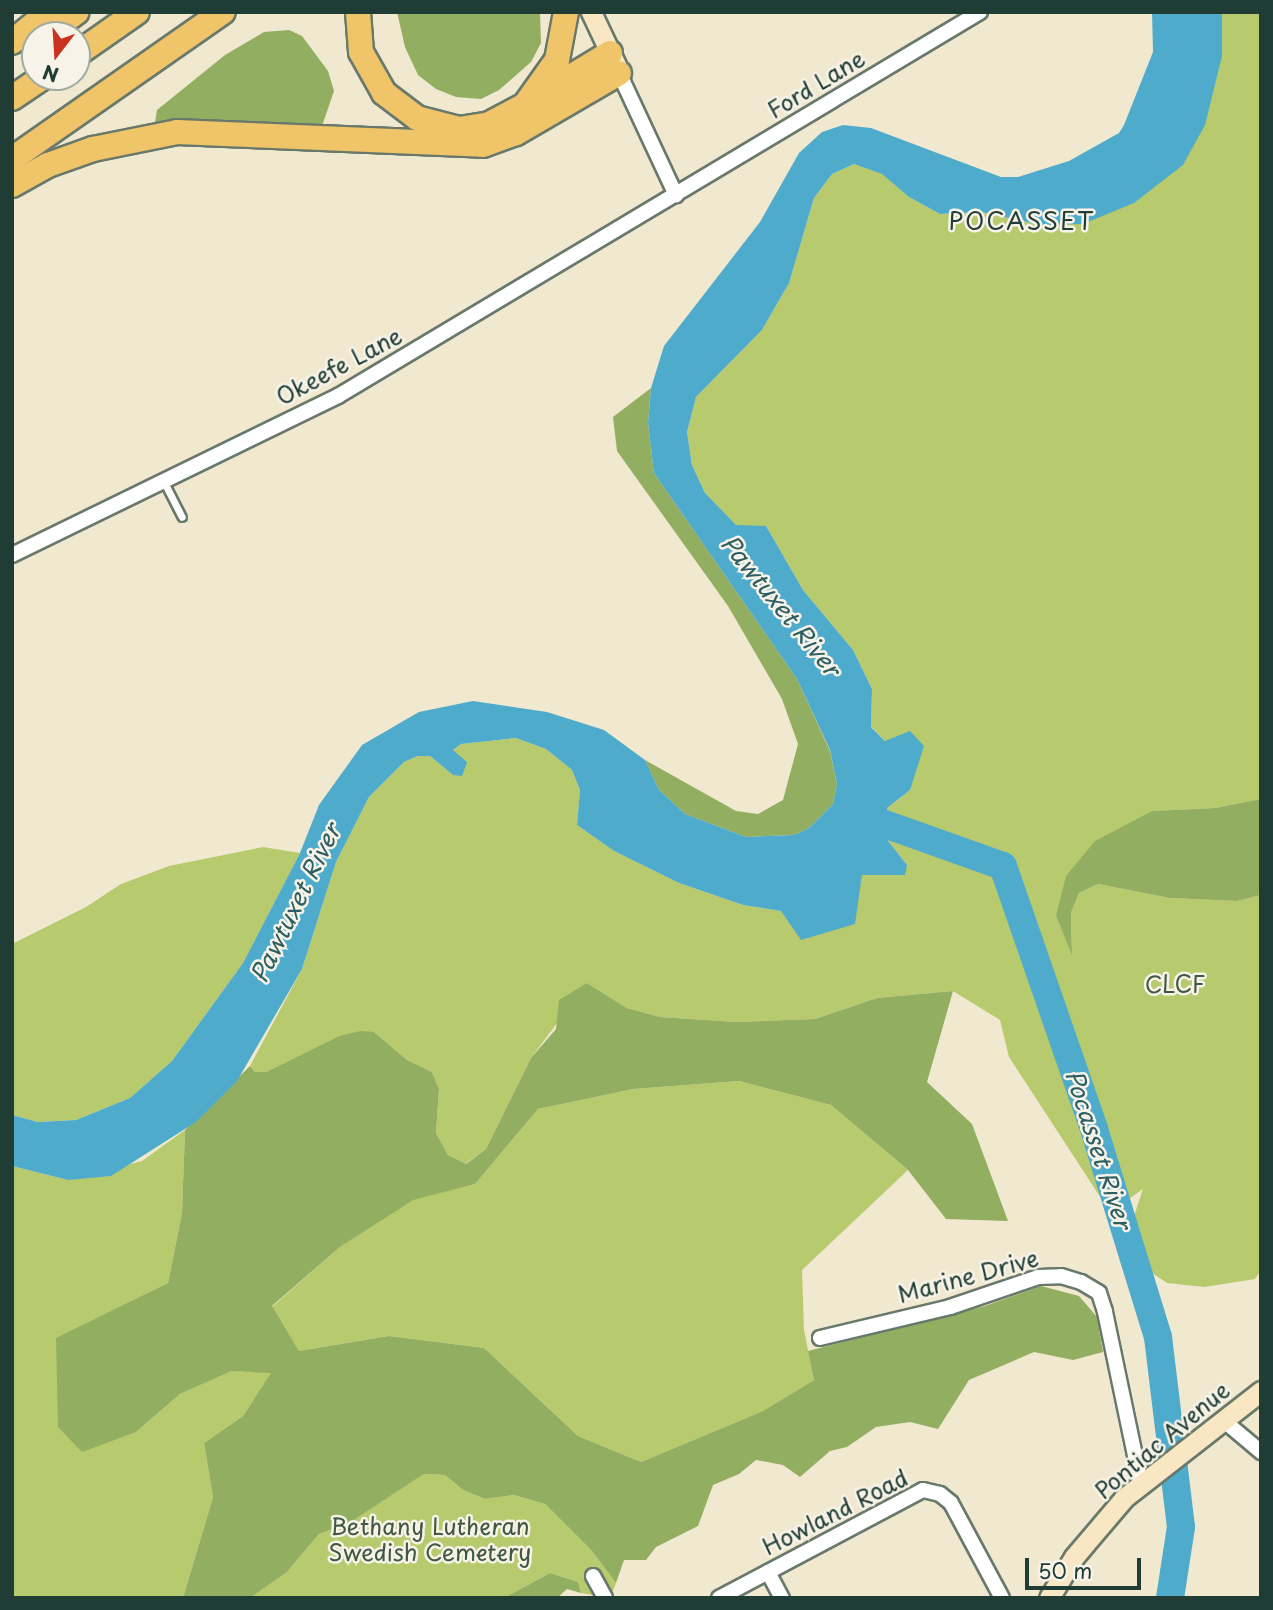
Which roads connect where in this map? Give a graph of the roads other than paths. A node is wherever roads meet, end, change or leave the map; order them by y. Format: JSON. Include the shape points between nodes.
{"nodes":[{"id":1,"x":49,"y":12,"type":"edge"},
{"id":2,"x":137,"y":12,"type":"edge"},
{"id":3,"x":223,"y":12,"type":"edge"},
{"id":4,"x":358,"y":12,"type":"edge"},
{"id":5,"x":566,"y":12,"type":"edge"},
{"id":6,"x":591,"y":12,"type":"edge"},
{"id":7,"x":980,"y":12,"type":"edge"},
{"id":8,"x":12,"y":42,"type":"edge"},
{"id":9,"x":91,"y":44,"type":"edge"},
{"id":10,"x":614,"y":63,"type":"junction"},
{"id":11,"x":525,"y":105,"type":"junction"},
{"id":12,"x":12,"y":159,"type":"edge"},
{"id":13,"x":12,"y":185,"type":"edge"},
{"id":14,"x":676,"y":195,"type":"junction"},
{"id":15,"x":164,"y":482,"type":"junction"},
{"id":16,"x":181,"y":517,"type":"dead end"},
{"id":17,"x":12,"y":555,"type":"edge"},
{"id":18,"x":820,"y":1338,"type":"dead end"},
{"id":19,"x":1261,"y":1391,"type":"edge"},
{"id":20,"x":1223,"y":1419,"type":"junction"},
{"id":21,"x":1261,"y":1452,"type":"edge"},
{"id":22,"x":1141,"y":1484,"type":"junction"},
{"id":23,"x":768,"y":1572,"type":"junction"},
{"id":24,"x":593,"y":1576,"type":"dead end"},
{"id":25,"x":605,"y":1598,"type":"edge"},
{"id":26,"x":719,"y":1598,"type":"edge"},
{"id":27,"x":782,"y":1598,"type":"edge"},
{"id":28,"x":1002,"y":1598,"type":"edge"},
{"id":29,"x":1049,"y":1598,"type":"edge"}],
"edges":[{"from":1,"to":8,"type":"highway"},
{"from":2,"to":9,"type":"highway"},
{"from":3,"to":12,"type":"highway"},
{"from":4,"to":11,"type":"highway","via":[[361,52],[373,80],[393,103],[417,118],[445,127],[475,127]]},
{"from":5,"to":11,"type":"highway","via":[[557,60]]},
{"from":6,"to":10,"type":"main road"},
{"from":7,"to":14,"type":"street","name":"Ford Lane"},
{"from":10,"to":11,"type":"highway"},
{"from":10,"to":13,"type":"highway","via":[[516,133],[483,145],[458,148],[177,132],[93,149],[48,165]]},
{"from":10,"to":14,"type":"street"},
{"from":14,"to":15,"type":"street","name":"Okeefe Lane","via":[[338,396]]},
{"from":15,"to":16,"type":"lane"},
{"from":15,"to":17,"type":"street","name":"Okeefe Lane"},
{"from":18,"to":22,"type":"street","name":"Marine Drive","via":[[950,1307],[1038,1278],[1061,1276],[1081,1282],[1099,1293],[1105,1312]]},
{"from":19,"to":20,"type":"main road","name":"Pontiac Avenue"},
{"from":20,"to":21,"type":"street"},
{"from":20,"to":22,"type":"main road","name":"Pontiac Avenue"},
{"from":22,"to":29,"type":"main road","name":"Pontiac Avenue","via":[[1104,1520]]},
{"from":23,"to":26,"type":"street","name":"Howland Road"},
{"from":23,"to":27,"type":"street"},
{"from":23,"to":28,"type":"street","name":"Howland Road","via":[[923,1490],[951,1503]]},
{"from":24,"to":25,"type":"street"}]}
